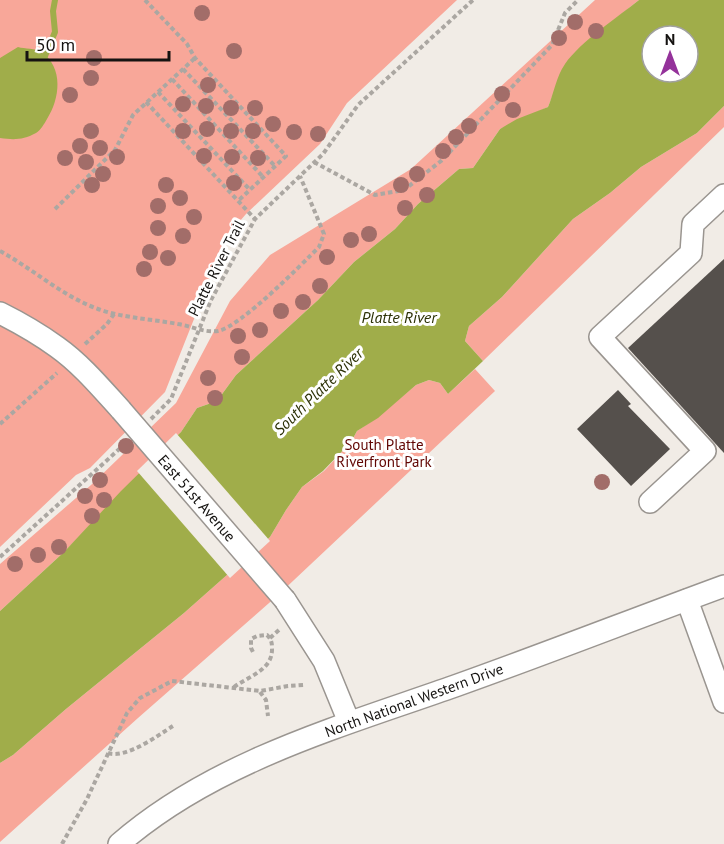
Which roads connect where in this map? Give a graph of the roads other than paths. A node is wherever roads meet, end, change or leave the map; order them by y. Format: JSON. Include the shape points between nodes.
{"nodes":[{"id":1,"x":724,"y":195,"type":"edge"},
{"id":2,"x":0,"y":313,"type":"edge"},
{"id":3,"x":650,"y":502,"type":"dead end"},
{"id":4,"x":724,"y":586,"type":"edge"},
{"id":5,"x":687,"y":600,"type":"junction"},
{"id":6,"x":724,"y":702,"type":"edge"},
{"id":7,"x":349,"y":722,"type":"junction"},
{"id":8,"x":119,"y":844,"type":"edge"}],
"edges":[{"from":1,"to":3,"type":"street","via":[[693,224],[691,253],[600,338],[705,451]]},
{"from":2,"to":7,"type":"street","name":"East 51st Avenue","bridge":true,"via":[[59,348],[87,373],[285,600],[324,661]]},
{"from":4,"to":5,"type":"street","name":"North National Western Drive"},
{"from":5,"to":6,"type":"street"},
{"from":5,"to":7,"type":"street","name":"North National Western Drive"},
{"from":7,"to":8,"type":"street","name":"North National Western Drive","via":[[243,765],[178,801]]}]}
